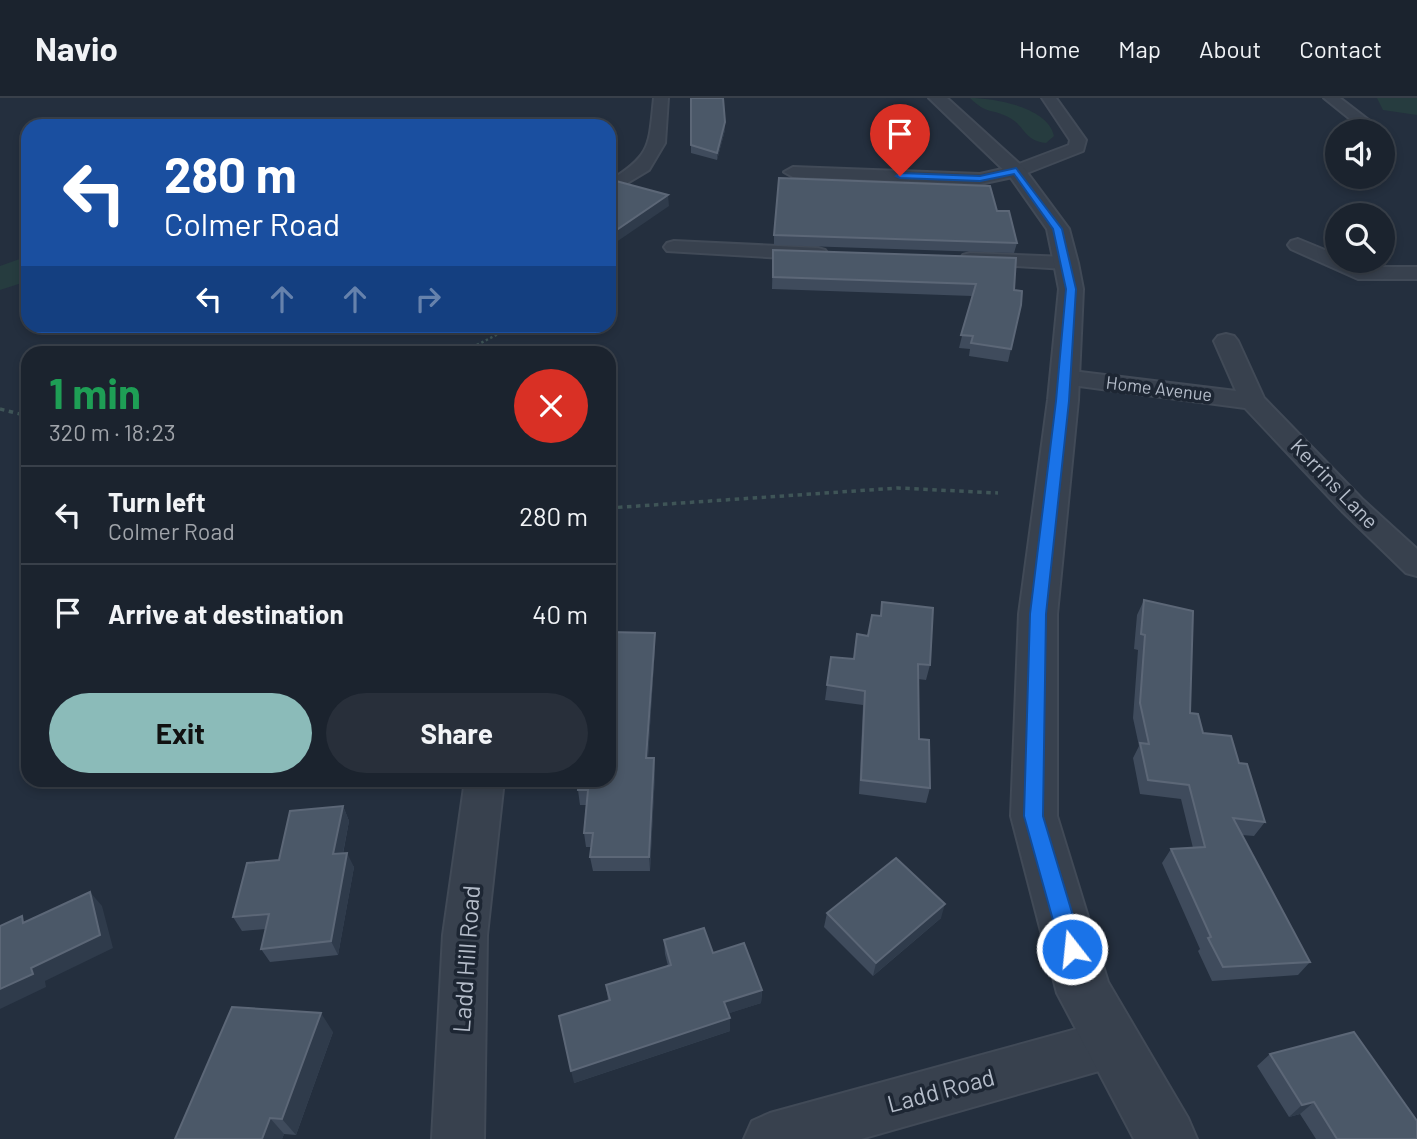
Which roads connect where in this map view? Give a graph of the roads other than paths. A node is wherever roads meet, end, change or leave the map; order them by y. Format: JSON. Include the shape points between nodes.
{"nodes":[{"id":1,"x":661,"y":98,"type":"edge"},
{"id":2,"x":937,"y":98,"type":"edge"},
{"id":3,"x":1049,"y":98,"type":"edge"},
{"id":4,"x":1331,"y":98,"type":"edge"},
{"id":5,"x":1359,"y":119,"type":"edge"},
{"id":6,"x":1016,"y":171,"type":"junction"},
{"id":7,"x":793,"y":172,"type":"dead end"},
{"id":8,"x":616,"y":185,"type":"edge"},
{"id":9,"x":1298,"y":245,"type":"dead end"},
{"id":10,"x":674,"y":247,"type":"dead end"},
{"id":11,"x":837,"y":255,"type":"edge"},
{"id":12,"x":955,"y":258,"type":"edge"},
{"id":13,"x":1066,"y":263,"type":"junction"},
{"id":14,"x":1417,"y":273,"type":"edge"},
{"id":15,"x":1226,"y":341,"type":"dead end"},
{"id":16,"x":1064,"y":377,"type":"junction"},
{"id":17,"x":1253,"y":401,"type":"junction"},
{"id":18,"x":1417,"y":566,"type":"edge"},
{"id":19,"x":484,"y":787,"type":"edge"},
{"id":20,"x":1113,"y":1043,"type":"junction"},
{"id":21,"x":458,"y":1139,"type":"edge"},
{"id":22,"x":770,"y":1139,"type":"edge"},
{"id":23,"x":1167,"y":1139,"type":"edge"}],
"edges":[{"from":1,"to":8,"type":"street","via":[[657,143],[640,170]]},
{"from":2,"to":6,"type":"street"},
{"from":3,"to":6,"type":"street","via":[[1077,140],[1077,148]]},
{"from":4,"to":5,"type":"street"},
{"from":6,"to":7,"type":"street","via":[[980,179]]},
{"from":6,"to":13,"type":"street","via":[[1058,229]]},
{"from":9,"to":14,"type":"street","via":[[1359,273]]},
{"from":10,"to":11,"type":"street"},
{"from":12,"to":13,"type":"street"},
{"from":13,"to":16,"type":"street","via":[[1071,289]]},
{"from":15,"to":17,"type":"street","name":"Kerrins Lane"},
{"from":16,"to":17,"type":"street","name":"Home Avenue"},
{"from":16,"to":20,"type":"street","via":[[1038,614],[1034,816],[1084,993]]},
{"from":17,"to":18,"type":"street","name":"Kerrins Lane"},
{"from":19,"to":21,"type":"street","name":"Ladd Hill Road","via":[[465,935]]},
{"from":20,"to":22,"type":"street","name":"Ladd Road"},
{"from":20,"to":23,"type":"street"}]}
